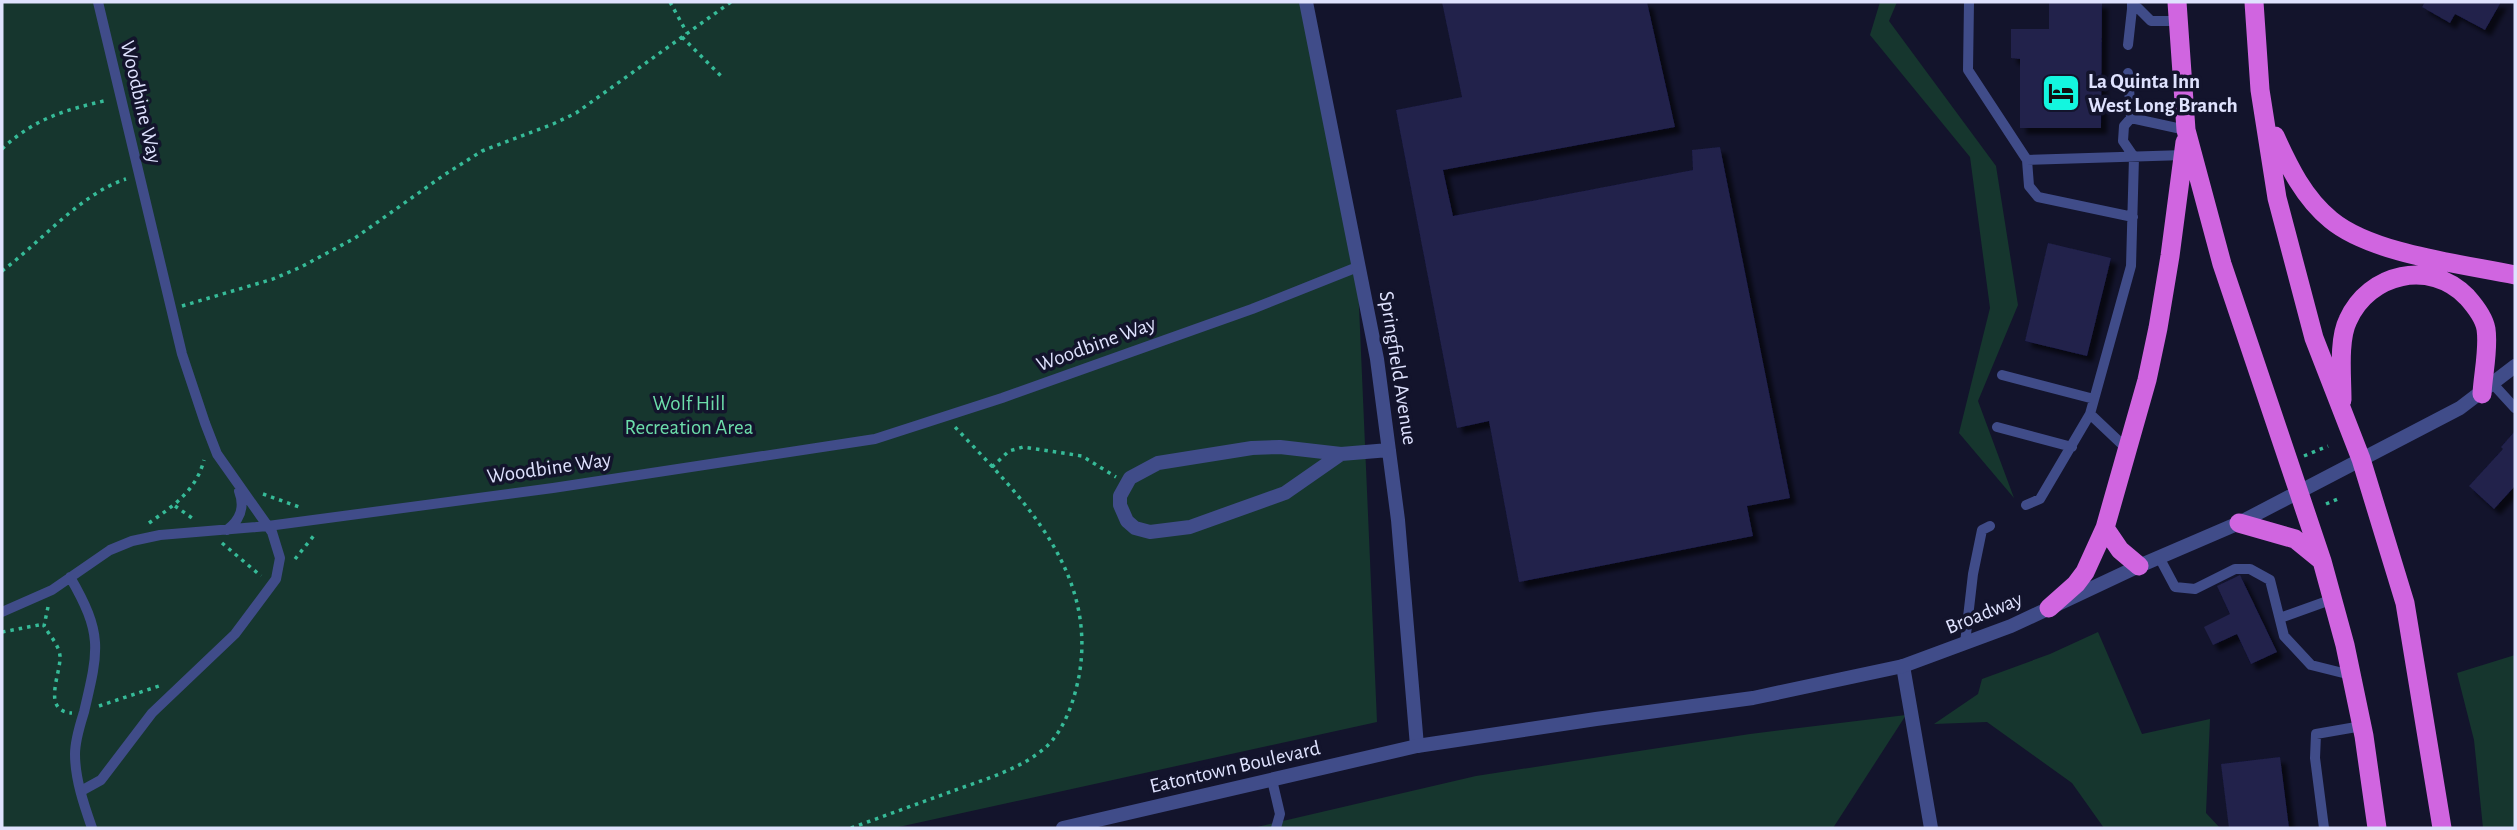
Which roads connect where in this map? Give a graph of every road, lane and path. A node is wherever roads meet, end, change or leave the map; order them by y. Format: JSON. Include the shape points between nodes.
{"nodes":[{"id":1,"x":98,"y":2,"type":"edge"},
{"id":2,"x":670,"y":2,"type":"edge"},
{"id":3,"x":731,"y":2,"type":"edge"},
{"id":4,"x":1306,"y":2,"type":"edge"},
{"id":5,"x":1969,"y":2,"type":"edge"},
{"id":6,"x":2254,"y":2,"type":"edge"},
{"id":7,"x":2136,"y":5,"type":"edge"},
{"id":8,"x":2178,"y":11,"type":"edge"},
{"id":9,"x":687,"y":33,"type":"junction"},
{"id":10,"x":682,"y":37,"type":"junction"},
{"id":11,"x":2128,"y":45,"type":"dead end"},
{"id":12,"x":2128,"y":74,"type":"dead end"},
{"id":13,"x":722,"y":77,"type":"dead end"},
{"id":14,"x":121,"y":97,"type":"junction"},
{"id":15,"x":2265,"y":113,"type":"junction"},
{"id":16,"x":2131,"y":118,"type":"junction"},
{"id":17,"x":2186,"y":130,"type":"junction"},
{"id":18,"x":2,"y":149,"type":"edge"},
{"id":19,"x":2188,"y":154,"type":"junction"},
{"id":20,"x":2134,"y":157,"type":"junction"},
{"id":21,"x":2027,"y":160,"type":"junction"},
{"id":22,"x":138,"y":175,"type":"junction"},
{"id":23,"x":2133,"y":217,"type":"junction"},
{"id":24,"x":1360,"y":266,"type":"junction"},
{"id":25,"x":2,"y":271,"type":"edge"},
{"id":26,"x":2515,"y":275,"type":"edge"},
{"id":27,"x":170,"y":309,"type":"junction"},
{"id":28,"x":2515,"y":367,"type":"edge"},
{"id":29,"x":2002,"y":375,"type":"dead end"},
{"id":30,"x":2487,"y":389,"type":"junction"},
{"id":31,"x":2094,"y":399,"type":"junction"},
{"id":32,"x":2515,"y":408,"type":"edge"},
{"id":33,"x":2341,"y":411,"type":"junction"},
{"id":34,"x":2090,"y":414,"type":"junction"},
{"id":35,"x":945,"y":417,"type":"junction"},
{"id":36,"x":205,"y":423,"type":"junction"},
{"id":37,"x":1997,"y":427,"type":"dead end"},
{"id":38,"x":2328,"y":446,"type":"dead end"},
{"id":39,"x":2072,"y":447,"type":"junction"},
{"id":40,"x":2128,"y":449,"type":"junction"},
{"id":41,"x":1389,"y":450,"type":"junction"},
{"id":42,"x":1341,"y":454,"type":"junction"},
{"id":43,"x":2302,"y":457,"type":"dead end"},
{"id":44,"x":2361,"y":460,"type":"junction"},
{"id":45,"x":992,"y":467,"type":"junction"},
{"id":46,"x":235,"y":481,"type":"junction"},
{"id":47,"x":1126,"y":484,"type":"junction"},
{"id":48,"x":2298,"y":491,"type":"junction"},
{"id":49,"x":2340,"y":498,"type":"dead end"},
{"id":50,"x":2326,"y":504,"type":"dead end"},
{"id":51,"x":2026,"y":505,"type":"dead end"},
{"id":52,"x":175,"y":506,"type":"junction"},
{"id":53,"x":308,"y":510,"type":"dead end"},
{"id":54,"x":338,"y":516,"type":"junction"},
{"id":55,"x":2239,"y":523,"type":"junction"},
{"id":56,"x":148,"y":524,"type":"dead end"},
{"id":57,"x":268,"y":526,"type":"junction"},
{"id":58,"x":1990,"y":526,"type":"dead end"},
{"id":59,"x":2105,"y":528,"type":"junction"},
{"id":60,"x":223,"y":531,"type":"junction"},
{"id":61,"x":209,"y":532,"type":"junction"},
{"id":62,"x":2159,"y":557,"type":"junction"},
{"id":63,"x":2322,"y":561,"type":"junction"},
{"id":64,"x":2139,"y":566,"type":"junction"},
{"id":65,"x":70,"y":577,"type":"junction"},
{"id":66,"x":276,"y":579,"type":"junction"},
{"id":67,"x":2333,"y":599,"type":"junction"},
{"id":68,"x":2049,"y":608,"type":"junction"},
{"id":69,"x":2,"y":612,"type":"edge"},
{"id":70,"x":2280,"y":618,"type":"junction"},
{"id":71,"x":44,"y":624,"type":"dead end"},
{"id":72,"x":2,"y":632,"type":"edge"},
{"id":73,"x":1965,"y":643,"type":"junction"},
{"id":74,"x":1903,"y":666,"type":"junction"},
{"id":75,"x":2352,"y":675,"type":"junction"},
{"id":76,"x":2362,"y":726,"type":"junction"},
{"id":77,"x":1417,"y":746,"type":"junction"},
{"id":78,"x":1272,"y":780,"type":"junction"},
{"id":79,"x":81,"y":791,"type":"junction"},
{"id":80,"x":92,"y":828,"type":"edge"},
{"id":81,"x":851,"y":828,"type":"edge"},
{"id":82,"x":1063,"y":828,"type":"edge"},
{"id":83,"x":1276,"y":828,"type":"edge"},
{"id":84,"x":1931,"y":828,"type":"edge"},
{"id":85,"x":2324,"y":828,"type":"edge"},
{"id":86,"x":2377,"y":828,"type":"edge"},
{"id":87,"x":2442,"y":828,"type":"edge"}],
"edges":[{"from":1,"to":14,"type":"lane","name":"Woodbine Way"},
{"from":2,"to":9,"type":"path"},
{"from":3,"to":9,"type":"path"},
{"from":4,"to":24,"type":"street","name":"Springfield Avenue"},
{"from":5,"to":21,"type":"lane","via":[[1968,70]]},
{"from":6,"to":15,"type":"highway"},
{"from":7,"to":8,"type":"lane","via":[[2151,20]]},
{"from":7,"to":11,"type":"lane"},
{"from":8,"to":17,"type":"highway"},
{"from":9,"to":10,"type":"path"},
{"from":10,"to":13,"type":"path"},
{"from":10,"to":27,"type":"path","via":[[576,113],[482,151],[335,250],[273,279]]},
{"from":12,"to":16,"type":"lane"},
{"from":14,"to":18,"type":"path","via":[[62,111]]},
{"from":14,"to":22,"type":"lane","name":"Woodbine Way"},
{"from":15,"to":26,"type":"highway","via":[[2305,192],[2341,228],[2384,247]]},
{"from":15,"to":33,"type":"highway","via":[[2285,234],[2314,338]]},
{"from":16,"to":17,"type":"lane"},
{"from":16,"to":20,"type":"lane","via":[[2124,126],[2123,141]]},
{"from":17,"to":19,"type":"highway"},
{"from":19,"to":20,"type":"lane"},
{"from":19,"to":40,"type":"highway","via":[[2158,328]]},
{"from":19,"to":48,"type":"highway"},
{"from":20,"to":21,"type":"lane"},
{"from":20,"to":23,"type":"lane"},
{"from":21,"to":23,"type":"lane","via":[[2029,186],[2038,197]]},
{"from":22,"to":25,"type":"path","via":[[89,199]]},
{"from":22,"to":27,"type":"lane","name":"Woodbine Way"},
{"from":23,"to":31,"type":"lane","via":[[2131,266]]},
{"from":24,"to":35,"type":"lane","name":"Woodbine Way"},
{"from":24,"to":41,"type":"street","name":"Springfield Avenue"},
{"from":27,"to":36,"type":"lane","name":"Woodbine Way"},
{"from":28,"to":30,"type":"street","name":"Broadway"},
{"from":29,"to":31,"type":"lane"},
{"from":30,"to":32,"type":"lane"},
{"from":30,"to":33,"type":"highway","via":[[2486,330],[2474,304],[2435,278],[2397,276],[2367,293],[2347,322]]},
{"from":30,"to":44,"type":"street","name":"Broadway"},
{"from":31,"to":34,"type":"lane"},
{"from":33,"to":44,"type":"highway"},
{"from":34,"to":39,"type":"lane"},
{"from":34,"to":40,"type":"lane"},
{"from":35,"to":45,"type":"path"},
{"from":35,"to":54,"type":"lane","name":"Woodbine Way","via":[[834,447]]},
{"from":36,"to":46,"type":"lane","name":"Woodbine Way"},
{"from":36,"to":52,"type":"path","via":[[203,465]]},
{"from":37,"to":39,"type":"lane"},
{"from":38,"to":43,"type":"path"},
{"from":39,"to":51,"type":"lane","via":[[2040,499]]},
{"from":40,"to":59,"type":"highway"},
{"from":41,"to":42,"type":"street"},
{"from":41,"to":77,"type":"street","name":"Springfield Avenue"},
{"from":42,"to":47,"type":"street","via":[[1280,446],[1252,449],[1158,463]]},
{"from":42,"to":47,"type":"street","via":[[1285,493],[1167,531],[1150,532],[1127,521],[1120,505]]},
{"from":44,"to":48,"type":"street","name":"Broadway"},
{"from":44,"to":87,"type":"highway","via":[[2405,603]]},
{"from":45,"to":47,"type":"path","via":[[1009,451],[1023,447],[1082,456]]},
{"from":45,"to":81,"type":"path","via":[[1042,524],[1073,591],[1083,635],[1071,707],[1047,746],[1029,759],[990,778]]},
{"from":46,"to":53,"type":"path"},
{"from":46,"to":57,"type":"lane","name":"Woodbine Way"},
{"from":46,"to":60,"type":"lane","via":[[241,497],[240,514]]},
{"from":48,"to":55,"type":"street","name":"Broadway"},
{"from":48,"to":63,"type":"highway"},
{"from":49,"to":50,"type":"path"},
{"from":52,"to":56,"type":"path"},
{"from":52,"to":61,"type":"path"},
{"from":54,"to":57,"type":"lane","name":"Woodbine Way"},
{"from":54,"to":66,"type":"path","via":[[315,534]]},
{"from":55,"to":62,"type":"street","name":"Broadway"},
{"from":55,"to":63,"type":"highway","via":[[2295,539]]},
{"from":57,"to":60,"type":"lane"},
{"from":57,"to":66,"type":"lane","via":[[278,545]]},
{"from":58,"to":73,"type":"lane","via":[[1982,530]]},
{"from":59,"to":64,"type":"highway"},
{"from":59,"to":68,"type":"highway","via":[[2085,572]]},
{"from":60,"to":61,"type":"lane"},
{"from":61,"to":65,"type":"lane","via":[[132,541]]},
{"from":61,"to":66,"type":"path","via":[[252,571]]},
{"from":62,"to":64,"type":"street","name":"Broadway"},
{"from":62,"to":70,"type":"lane","via":[[2175,587],[2194,589],[2235,569],[2250,569],[2270,580]]},
{"from":63,"to":67,"type":"highway"},
{"from":64,"to":68,"type":"street","name":"Broadway"},
{"from":65,"to":69,"type":"lane"},
{"from":65,"to":79,"type":"lane","via":[[91,618],[96,646],[75,751]]},
{"from":66,"to":79,"type":"lane","via":[[235,634],[152,713],[107,774]]},
{"from":67,"to":70,"type":"lane"},
{"from":67,"to":75,"type":"highway"},
{"from":68,"to":73,"type":"street","name":"Broadway"},
{"from":70,"to":75,"type":"lane","via":[[2284,635],[2311,665]]},
{"from":71,"to":72,"type":"path"},
{"from":73,"to":74,"type":"street","name":"Broadway"},
{"from":74,"to":77,"type":"street","name":"Broadway","via":[[1753,698]]},
{"from":74,"to":84,"type":"street"},
{"from":75,"to":76,"type":"highway"},
{"from":76,"to":85,"type":"lane","via":[[2316,734]]},
{"from":76,"to":86,"type":"highway"},
{"from":77,"to":78,"type":"street","name":"Eatontown Boulevard"},
{"from":78,"to":82,"type":"street","name":"Eatontown Boulevard"},
{"from":78,"to":83,"type":"lane","via":[[1280,814]]},
{"from":79,"to":80,"type":"lane"}]}
